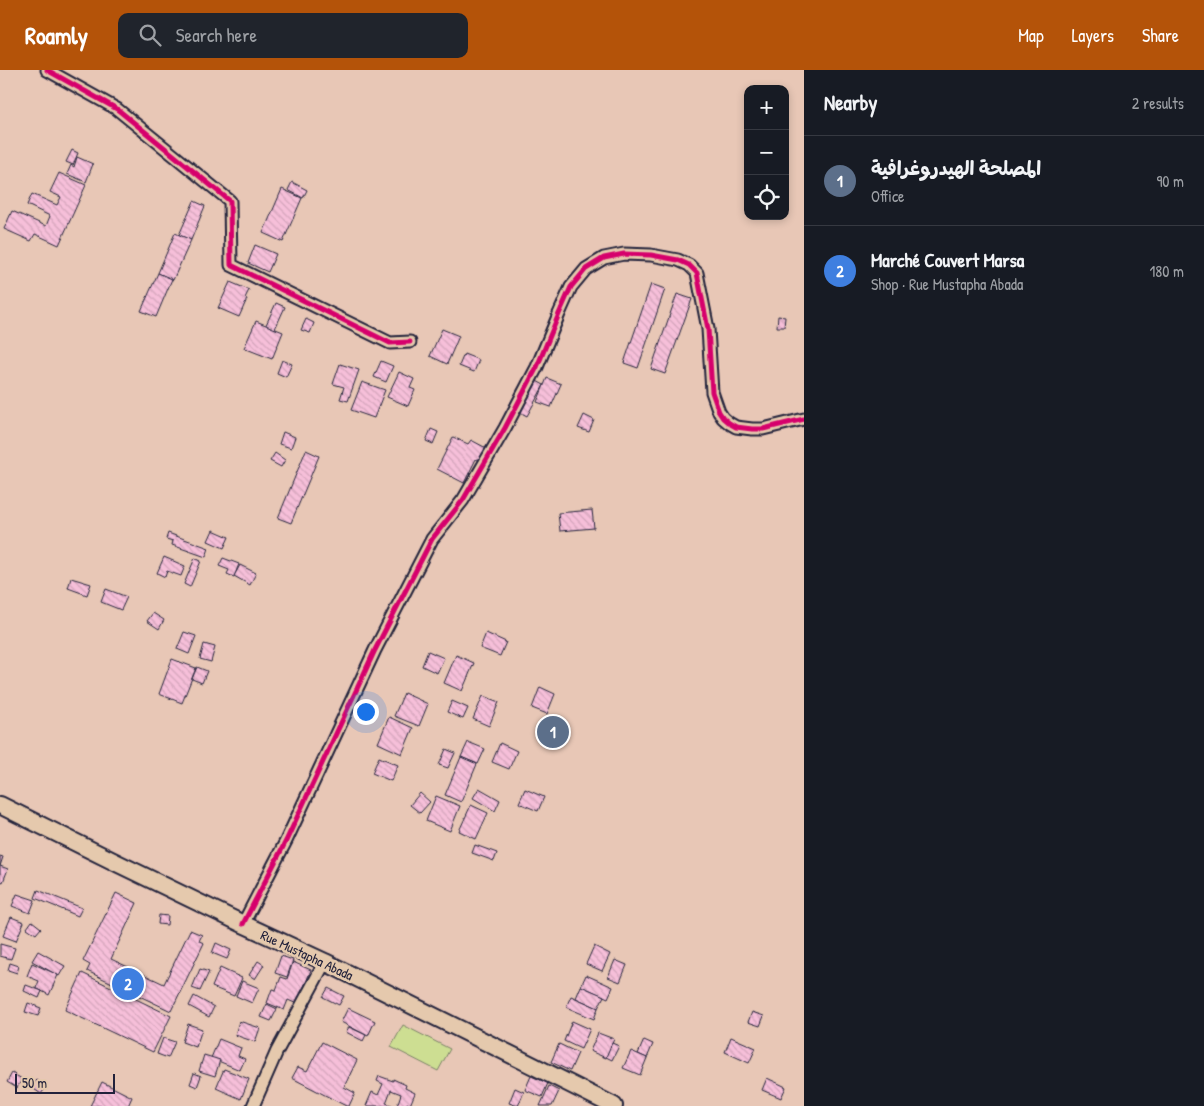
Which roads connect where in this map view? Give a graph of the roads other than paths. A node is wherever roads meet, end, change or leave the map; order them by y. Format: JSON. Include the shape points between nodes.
{"nodes":[{"id":1,"x":47,"y":70,"type":"edge"},
{"id":2,"x":410,"y":342,"type":"dead end"},
{"id":3,"x":804,"y":419,"type":"edge"},
{"id":4,"x":0,"y":805,"type":"edge"},
{"id":5,"x":243,"y":924,"type":"junction"},
{"id":6,"x":325,"y":962,"type":"junction"},
{"id":7,"x":253,"y":1106,"type":"edge"},
{"id":8,"x":614,"y":1106,"type":"edge"}],
"edges":[{"from":1,"to":2,"type":"street","via":[[116,109],[230,200],[231,265],[390,343]]},
{"from":3,"to":5,"type":"street","via":[[752,429],[736,427],[723,418],[712,392],[708,329],[697,274],[689,265],[669,258],[624,254],[604,258],[586,269],[572,287],[537,367],[505,428],[463,500],[432,538]]},
{"from":4,"to":5,"type":"main road","name":"Rue Mustapha Abada"},
{"from":5,"to":6,"type":"main road","name":"Rue Mustapha Abada"},
{"from":6,"to":7,"type":"street","via":[[277,1051]]},
{"from":6,"to":8,"type":"main road","name":"Rue Mustapha Abada"}]}
